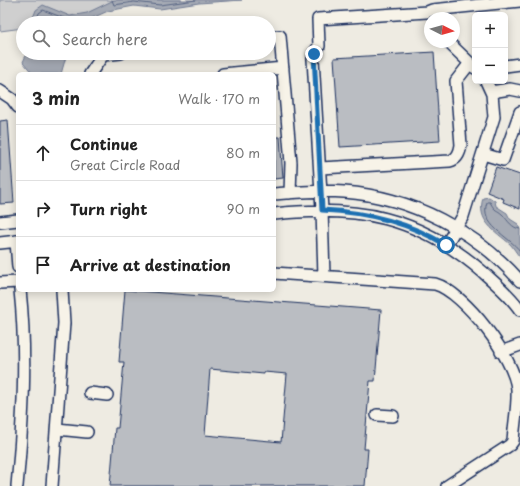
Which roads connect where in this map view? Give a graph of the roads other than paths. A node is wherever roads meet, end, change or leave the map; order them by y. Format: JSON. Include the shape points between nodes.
{"nodes":[{"id":1,"x":520,"y":1,"type":"edge"},
{"id":2,"x":424,"y":12,"type":"edge"},
{"id":3,"x":446,"y":12,"type":"edge"},
{"id":4,"x":276,"y":36,"type":"edge"},
{"id":5,"x":454,"y":48,"type":"edge"},
{"id":6,"x":100,"y":60,"type":"edge"},
{"id":7,"x":520,"y":64,"type":"edge"},
{"id":8,"x":472,"y":65,"type":"edge"},
{"id":9,"x":508,"y":66,"type":"edge"},
{"id":10,"x":283,"y":68,"type":"junction"},
{"id":11,"x":91,"y":72,"type":"edge"},
{"id":12,"x":243,"y":72,"type":"edge"},
{"id":13,"x":487,"y":84,"type":"edge"},
{"id":14,"x":0,"y":91,"type":"edge"},
{"id":15,"x":520,"y":91,"type":"edge"},
{"id":16,"x":491,"y":92,"type":"junction"},
{"id":17,"x":16,"y":104,"type":"edge"},
{"id":18,"x":520,"y":112,"type":"edge"},
{"id":19,"x":483,"y":154,"type":"junction"},
{"id":20,"x":320,"y":168,"type":"junction"},
{"id":21,"x":321,"y":191,"type":"junction"},
{"id":22,"x":290,"y":193,"type":"junction"},
{"id":23,"x":276,"y":194,"type":"edge"},
{"id":24,"x":322,"y":210,"type":"junction"},
{"id":25,"x":276,"y":214,"type":"edge"},
{"id":26,"x":16,"y":220,"type":"edge"},
{"id":27,"x":0,"y":222,"type":"edge"},
{"id":28,"x":456,"y":228,"type":"junction"},
{"id":29,"x":16,"y":241,"type":"edge"},
{"id":30,"x":0,"y":243,"type":"edge"},
{"id":31,"x":446,"y":245,"type":"junction"},
{"id":32,"x":276,"y":273,"type":"edge"},
{"id":33,"x":324,"y":276,"type":"junction"},
{"id":34,"x":520,"y":281,"type":"edge"},
{"id":35,"x":16,"y":282,"type":"edge"},
{"id":36,"x":0,"y":284,"type":"edge"},
{"id":37,"x":20,"y":292,"type":"edge"},
{"id":38,"x":62,"y":292,"type":"edge"},
{"id":39,"x":520,"y":310,"type":"edge"},
{"id":40,"x":520,"y":345,"type":"edge"},
{"id":41,"x":501,"y":352,"type":"junction"},
{"id":42,"x":90,"y":394,"type":"dead end"},
{"id":43,"x":107,"y":395,"type":"dead end"},
{"id":44,"x":376,"y":415,"type":"dead end"},
{"id":45,"x":393,"y":416,"type":"dead end"},
{"id":46,"x":57,"y":429,"type":"junction"},
{"id":47,"x":87,"y":432,"type":"dead end"},
{"id":48,"x":17,"y":486,"type":"edge"},
{"id":49,"x":52,"y":486,"type":"edge"},
{"id":50,"x":447,"y":486,"type":"edge"}],
"edges":[{"from":1,"to":3,"type":"street"},
{"from":2,"to":20,"type":"street","via":[[318,19],[319,46],[313,58]]},
{"from":4,"to":10,"type":"street","via":[[280,36]]},
{"from":5,"to":8,"type":"street"},
{"from":6,"to":11,"type":"street"},
{"from":7,"to":9,"type":"street"},
{"from":8,"to":20,"type":"street","via":[[456,82],[460,145],[455,159]]},
{"from":10,"to":12,"type":"street"},
{"from":10,"to":22,"type":"street","via":[[291,163]]},
{"from":13,"to":16,"type":"street"},
{"from":14,"to":17,"type":"street"},
{"from":15,"to":16,"type":"street","via":[[510,89]]},
{"from":16,"to":19,"type":"street","via":[[494,117]]},
{"from":18,"to":19,"type":"street","via":[[503,160]]},
{"from":19,"to":28,"type":"street","via":[[463,216]]},
{"from":20,"to":21,"type":"street"},
{"from":21,"to":22,"type":"street"},
{"from":21,"to":24,"type":"street"},
{"from":21,"to":28,"type":"street","via":[[357,194],[411,206],[434,215]]},
{"from":22,"to":23,"type":"street"},
{"from":24,"to":25,"type":"street"},
{"from":24,"to":31,"type":"street","via":[[358,213],[396,222]]},
{"from":24,"to":33,"type":"street"},
{"from":26,"to":27,"type":"street"},
{"from":28,"to":31,"type":"street"},
{"from":28,"to":34,"type":"street","via":[[491,252]]},
{"from":29,"to":30,"type":"street"},
{"from":31,"to":39,"type":"street","via":[[469,260],[507,293]]},
{"from":32,"to":33,"type":"street"},
{"from":33,"to":41,"type":"street","via":[[442,286],[476,315]]},
{"from":35,"to":36,"type":"street"},
{"from":37,"to":48,"type":"street","via":[[24,392]]},
{"from":38,"to":46,"type":"street","via":[[64,323]]},
{"from":40,"to":41,"type":"street"},
{"from":41,"to":50,"type":"street","via":[[517,388],[513,441]]},
{"from":42,"to":43,"type":"street"},
{"from":44,"to":45,"type":"street"},
{"from":46,"to":47,"type":"street"},
{"from":46,"to":49,"type":"street"}]}
